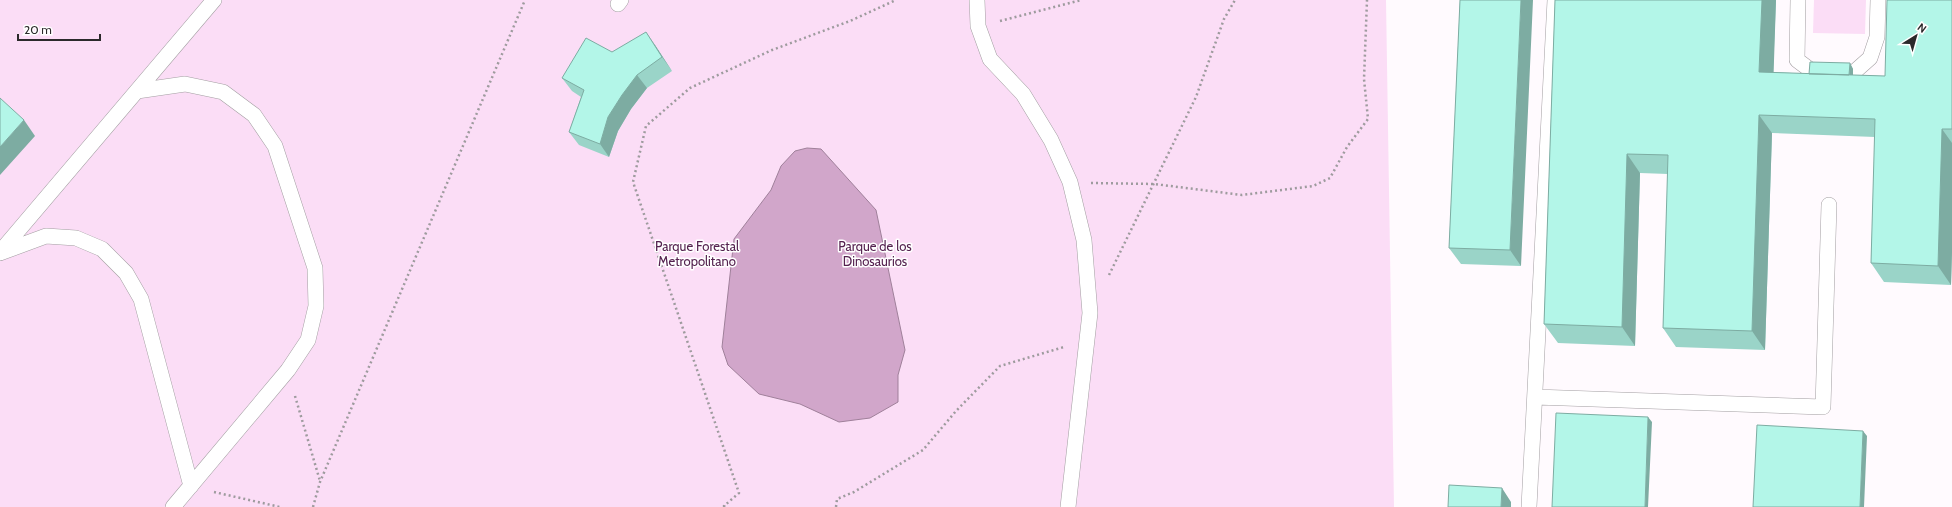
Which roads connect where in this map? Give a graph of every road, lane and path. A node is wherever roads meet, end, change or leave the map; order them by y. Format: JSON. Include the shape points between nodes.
{"nodes":[{"id":1,"x":214,"y":0,"type":"edge"},
{"id":2,"x":525,"y":0,"type":"edge"},
{"id":3,"x":896,"y":0,"type":"edge"},
{"id":4,"x":977,"y":0,"type":"edge"},
{"id":5,"x":1081,"y":0,"type":"edge"},
{"id":6,"x":1235,"y":0,"type":"edge"},
{"id":7,"x":1367,"y":0,"type":"edge"},
{"id":8,"x":1555,"y":0,"type":"edge"},
{"id":9,"x":1798,"y":0,"type":"edge"},
{"id":10,"x":1878,"y":0,"type":"edge"},
{"id":11,"x":978,"y":26,"type":"junction"},
{"id":12,"x":137,"y":91,"type":"junction"},
{"id":13,"x":1070,"y":182,"type":"junction"},
{"id":14,"x":1154,"y":184,"type":"junction"},
{"id":15,"x":1829,"y":205,"type":"dead end"},
{"id":16,"x":0,"y":253,"type":"edge"},
{"id":17,"x":1107,"y":279,"type":"dead end"},
{"id":18,"x":1087,"y":349,"type":"junction"},
{"id":19,"x":288,"y":370,"type":"junction"},
{"id":20,"x":1535,"y":397,"type":"junction"},
{"id":21,"x":320,"y":482,"type":"junction"},
{"id":22,"x":192,"y":486,"type":"junction"},
{"id":23,"x":173,"y":507,"type":"edge"},
{"id":24,"x":280,"y":507,"type":"edge"},
{"id":25,"x":313,"y":507,"type":"edge"},
{"id":26,"x":725,"y":507,"type":"edge"},
{"id":27,"x":836,"y":507,"type":"edge"},
{"id":28,"x":1068,"y":507,"type":"edge"},
{"id":29,"x":1529,"y":507,"type":"edge"}],
"edges":[{"from":1,"to":12,"type":"lane"},
{"from":2,"to":21,"type":"path"},
{"from":3,"to":26,"type":"path","via":[[850,21],[772,50],[690,88],[646,126],[633,182],[739,493]]},
{"from":4,"to":11,"type":"lane"},
{"from":5,"to":11,"type":"path"},
{"from":6,"to":14,"type":"path","via":[[1224,19],[1196,97]]},
{"from":7,"to":14,"type":"path","via":[[1364,79],[1368,119],[1347,147],[1330,178],[1314,186],[1242,195]]},
{"from":8,"to":20,"type":"lane"},
{"from":9,"to":10,"type":"lane","via":[[1797,60],[1813,72],[1852,74],[1870,58],[1877,37]]},
{"from":11,"to":13,"type":"lane","via":[[990,59],[1023,94],[1051,140]]},
{"from":12,"to":16,"type":"lane"},
{"from":12,"to":19,"type":"lane","via":[[185,84],[223,92],[254,115],[275,146],[315,268],[316,306],[308,340]]},
{"from":13,"to":14,"type":"path"},
{"from":13,"to":18,"type":"lane","via":[[1084,240],[1090,313]]},
{"from":14,"to":17,"type":"path"},
{"from":15,"to":20,"type":"lane","via":[[1823,407]]},
{"from":16,"to":22,"type":"lane","via":[[46,236],[76,238],[102,249],[126,273],[141,299]]},
{"from":18,"to":27,"type":"path","via":[[1060,347],[1000,366],[956,411],[923,450],[854,492],[837,499]]},
{"from":18,"to":28,"type":"lane"},
{"from":19,"to":21,"type":"path"},
{"from":19,"to":22,"type":"lane"},
{"from":20,"to":29,"type":"lane"},
{"from":21,"to":25,"type":"path"},
{"from":22,"to":23,"type":"lane"},
{"from":22,"to":24,"type":"path"}]}
